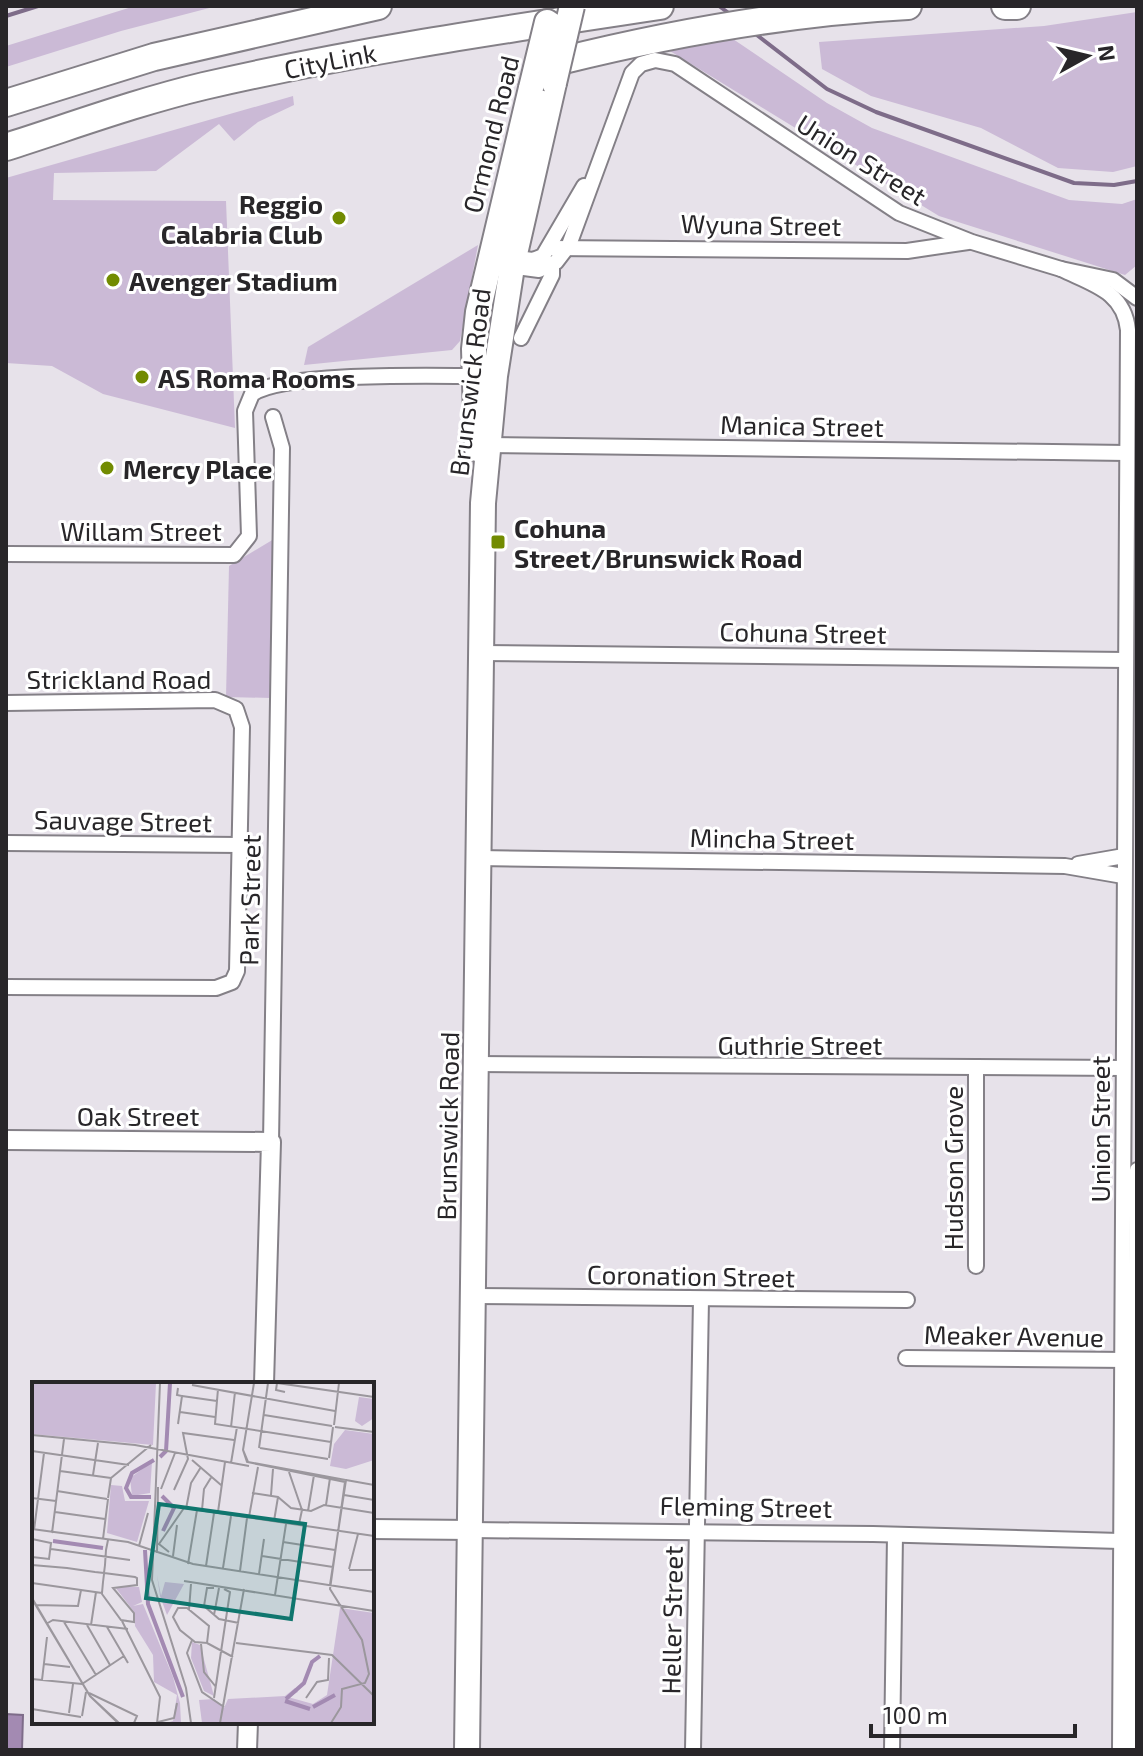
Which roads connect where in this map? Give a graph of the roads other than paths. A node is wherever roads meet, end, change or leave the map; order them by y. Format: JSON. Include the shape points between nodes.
{"nodes":[{"id":1,"x":378,"y":6,"type":"edge"},
{"id":2,"x":572,"y":6,"type":"edge"},
{"id":3,"x":660,"y":6,"type":"edge"},
{"id":4,"x":908,"y":6,"type":"edge"},
{"id":5,"x":1005,"y":6,"type":"edge"},
{"id":6,"x":1017,"y":6,"type":"edge"},
{"id":7,"x":554,"y":21,"type":"edge"},
{"id":8,"x":608,"y":49,"type":"junction"},
{"id":9,"x":655,"y":60,"type":"joint"},
{"id":10,"x":548,"y":77,"type":"junction"},
{"id":11,"x":6,"y":103,"type":"edge"},
{"id":12,"x":6,"y":147,"type":"edge"},
{"id":13,"x":594,"y":168,"type":"junction"},
{"id":14,"x":972,"y":242,"type":"junction"},
{"id":15,"x":569,"y":245,"type":"junction"},
{"id":16,"x":550,"y":248,"type":"junction"},
{"id":17,"x":513,"y":262,"type":"junction"},
{"id":18,"x":552,"y":264,"type":"junction"},
{"id":19,"x":486,"y":267,"type":"junction"},
{"id":20,"x":1061,"y":269,"type":"junction"},
{"id":21,"x":1137,"y":298,"type":"edge"},
{"id":22,"x":1132,"y":330,"type":"edge"},
{"id":23,"x":521,"y":338,"type":"dead end"},
{"id":24,"x":484,"y":376,"type":"junction"},
{"id":25,"x":273,"y":417,"type":"dead end"},
{"id":26,"x":484,"y":445,"type":"junction"},
{"id":27,"x":1127,"y":453,"type":"junction"},
{"id":28,"x":6,"y":554,"type":"edge"},
{"id":29,"x":1132,"y":570,"type":"edge"},
{"id":30,"x":481,"y":653,"type":"junction"},
{"id":31,"x":1126,"y":660,"type":"junction"},
{"id":32,"x":6,"y":703,"type":"edge"},
{"id":33,"x":231,"y":706,"type":"joint"},
{"id":34,"x":6,"y":843,"type":"edge"},
{"id":35,"x":240,"y":845,"type":"junction"},
{"id":36,"x":1124,"y":856,"type":"junction"},
{"id":37,"x":478,"y":858,"type":"junction"},
{"id":38,"x":1065,"y":866,"type":"junction"},
{"id":39,"x":1123,"y":876,"type":"junction"},
{"id":40,"x":1130,"y":898,"type":"edge"},
{"id":41,"x":6,"y":987,"type":"edge"},
{"id":42,"x":476,"y":1064,"type":"junction"},
{"id":43,"x":1123,"y":1068,"type":"junction"},
{"id":44,"x":976,"y":1070,"type":"junction"},
{"id":45,"x":6,"y":1140,"type":"edge"},
{"id":46,"x":271,"y":1142,"type":"junction"},
{"id":47,"x":1137,"y":1170,"type":"edge"},
{"id":48,"x":976,"y":1266,"type":"dead end"},
{"id":49,"x":474,"y":1296,"type":"junction"},
{"id":50,"x":701,"y":1299,"type":"junction"},
{"id":51,"x":907,"y":1300,"type":"dead end"},
{"id":52,"x":906,"y":1358,"type":"dead end"},
{"id":53,"x":1129,"y":1360,"type":"edge"},
{"id":54,"x":264,"y":1382,"type":"edge"},
{"id":55,"x":1136,"y":1394,"type":"edge"},
{"id":56,"x":374,"y":1529,"type":"edge"},
{"id":57,"x":471,"y":1530,"type":"junction"},
{"id":58,"x":697,"y":1532,"type":"junction"},
{"id":59,"x":895,"y":1535,"type":"junction"},
{"id":60,"x":1120,"y":1541,"type":"junction"},
{"id":61,"x":1134,"y":1701,"type":"edge"},
{"id":62,"x":248,"y":1724,"type":"edge"},
{"id":63,"x":247,"y":1750,"type":"edge"},
{"id":64,"x":467,"y":1750,"type":"edge"},
{"id":65,"x":693,"y":1750,"type":"edge"},
{"id":66,"x":892,"y":1750,"type":"edge"},
{"id":67,"x":1120,"y":1750,"type":"edge"},
{"id":68,"x":1131,"y":1750,"type":"edge"}],
"edges":[{"from":1,"to":11,"type":"highway","name":"CityLink","via":[[154,57]]},
{"from":2,"to":7,"type":"main road","name":"Ormond Road","bridge":true},
{"from":3,"to":12,"type":"highway","name":"CityLink","via":[[496,30],[248,77],[160,98]]},
{"from":4,"to":8,"type":"highway","via":[[785,19]]},
{"from":5,"to":6,"type":"highway"},
{"from":7,"to":8,"type":"highway","via":[[592,46]]},
{"from":7,"to":10,"type":"main road","name":"Ormond Road","bridge":true},
{"from":7,"to":10,"type":"main road","name":"Ormond Road","bridge":true},
{"from":8,"to":10,"type":"highway"},
{"from":9,"to":13,"type":"street","name":"Brunswick Road","via":[[632,73]]},
{"from":9,"to":14,"type":"street","name":"Union Street","via":[[685,70],[888,207]]},
{"from":10,"to":17,"type":"main road","name":"Ormond Road"},
{"from":10,"to":19,"type":"main road","name":"Ormond Road"},
{"from":13,"to":15,"type":"street","name":"Brunswick Road"},
{"from":13,"to":16,"type":"street","name":"Brunswick Road"},
{"from":14,"to":15,"type":"street","name":"Wyuna Street","via":[[907,251]]},
{"from":14,"to":20,"type":"street","name":"Union Street"},
{"from":15,"to":16,"type":"street","name":"Wyuna Street"},
{"from":15,"to":18,"type":"street","name":"Brunswick Road"},
{"from":16,"to":17,"type":"street","name":"Brunswick Road","via":[[538,259]]},
{"from":17,"to":18,"type":"street","name":"Brunswick Road","via":[[539,270]]},
{"from":17,"to":19,"type":"street","name":"Brunswick Road"},
{"from":17,"to":24,"type":"main road","name":"Brunswick Road"},
{"from":18,"to":23,"type":"street","name":"Brunswick Road","via":[[553,272]]},
{"from":19,"to":24,"type":"main road","name":"Brunswick Road"},
{"from":20,"to":21,"type":"street","name":"Union Street","via":[[1113,280]]},
{"from":20,"to":22,"type":"street","name":"Union Street","via":[[1110,293],[1126,312]]},
{"from":22,"to":27,"type":"street","name":"Union Street"},
{"from":24,"to":26,"type":"main road","name":"Brunswick Road"},
{"from":24,"to":28,"type":"street","name":"Willam Street","via":[[366,377],[258,390],[247,401],[249,536],[234,555]]},
{"from":25,"to":46,"type":"street","name":"Park Street","via":[[282,448]]},
{"from":26,"to":27,"type":"street","name":"Manica Street"},
{"from":26,"to":30,"type":"main road","name":"Brunswick Road"},
{"from":27,"to":29,"type":"street","name":"Union Street"},
{"from":29,"to":31,"type":"street","name":"Union Street"},
{"from":30,"to":31,"type":"street","name":"Cohuna Street"},
{"from":30,"to":37,"type":"main road","name":"Brunswick Road"},
{"from":31,"to":36,"type":"street","name":"Union Street"},
{"from":32,"to":33,"type":"street","name":"Strickland Road","via":[[215,700]]},
{"from":33,"to":35,"type":"street","name":"Park Street","via":[[242,727]]},
{"from":34,"to":35,"type":"street","name":"Sauvage Street"},
{"from":35,"to":41,"type":"street","name":"Park Street","via":[[237,971],[232,982],[216,988]]},
{"from":36,"to":38,"type":"street","name":"Mincha Street"},
{"from":36,"to":39,"type":"street","name":"Union Street"},
{"from":37,"to":38,"type":"street","name":"Mincha Street"},
{"from":37,"to":42,"type":"main road","name":"Brunswick Road"},
{"from":38,"to":39,"type":"street","name":"Mincha Street"},
{"from":39,"to":40,"type":"street","name":"Union Street"},
{"from":40,"to":43,"type":"street","name":"Union Street"},
{"from":42,"to":44,"type":"street","name":"Guthrie Street"},
{"from":42,"to":49,"type":"main road","name":"Brunswick Road"},
{"from":43,"to":44,"type":"street","name":"Guthrie Street"},
{"from":43,"to":53,"type":"street","name":"Union Street"},
{"from":44,"to":48,"type":"street","name":"Hudson Grove"},
{"from":45,"to":46,"type":"street","name":"Oak Street"},
{"from":46,"to":54,"type":"street","name":"Park Street"},
{"from":47,"to":53,"type":"street","name":"Union Street"},
{"from":49,"to":50,"type":"street","name":"Coronation Street"},
{"from":49,"to":57,"type":"main road","name":"Brunswick Road"},
{"from":50,"to":51,"type":"street","name":"Coronation Street"},
{"from":50,"to":58,"type":"street","name":"Heller Street"},
{"from":52,"to":53,"type":"street","name":"Meaker Avenue"},
{"from":53,"to":55,"type":"street","name":"Union Street"},
{"from":53,"to":60,"type":"street","name":"Union Street"},
{"from":55,"to":61,"type":"street","name":"Union Street"},
{"from":56,"to":57,"type":"street","name":"Fleming Street"},
{"from":57,"to":58,"type":"street","name":"Fleming Street"},
{"from":57,"to":64,"type":"main road","name":"Brunswick Road"},
{"from":58,"to":59,"type":"street","name":"Fleming Street"},
{"from":58,"to":65,"type":"street","name":"Heller Street"},
{"from":59,"to":60,"type":"street","name":"Fleming Street"},
{"from":59,"to":66,"type":"street"},
{"from":60,"to":67,"type":"street","name":"Union Street"},
{"from":61,"to":68,"type":"street","name":"Union Street"},
{"from":62,"to":63,"type":"street"}]}
